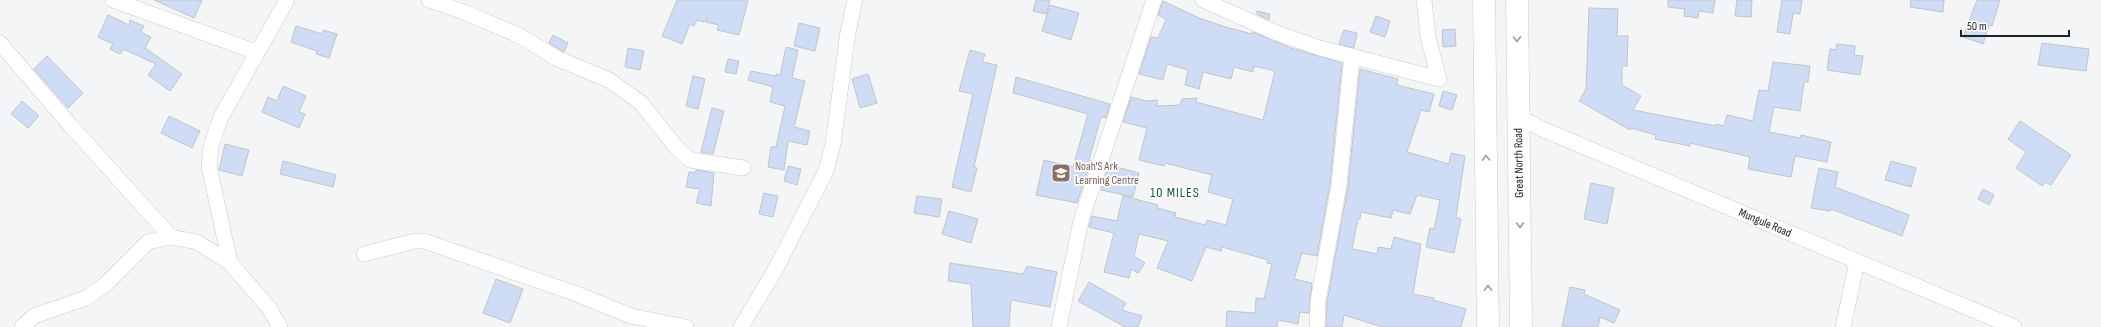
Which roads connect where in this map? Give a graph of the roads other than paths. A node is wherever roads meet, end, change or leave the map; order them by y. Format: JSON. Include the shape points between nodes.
{"nodes":[{"id":1,"x":113,"y":0,"type":"edge"},
{"id":2,"x":287,"y":0,"type":"edge"},
{"id":3,"x":429,"y":0,"type":"edge"},
{"id":4,"x":855,"y":0,"type":"edge"},
{"id":5,"x":1154,"y":0,"type":"edge"},
{"id":6,"x":1202,"y":0,"type":"edge"},
{"id":7,"x":1424,"y":0,"type":"edge"},
{"id":8,"x":1484,"y":0,"type":"edge"},
{"id":9,"x":1517,"y":0,"type":"edge"},
{"id":10,"x":0,"y":43,"type":"edge"},
{"id":11,"x":256,"y":52,"type":"junction"},
{"id":12,"x":5,"y":56,"type":"edge"},
{"id":13,"x":1352,"y":56,"type":"junction"},
{"id":14,"x":1518,"y":117,"type":"junction"},
{"id":15,"x":743,"y":168,"type":"dead end"},
{"id":16,"x":171,"y":238,"type":"junction"},
{"id":17,"x":364,"y":254,"type":"dead end"},
{"id":18,"x":1857,"y":262,"type":"junction"},
{"id":19,"x":230,"y":263,"type":"junction"},
{"id":20,"x":22,"y":327,"type":"edge"},
{"id":21,"x":280,"y":327,"type":"edge"},
{"id":22,"x":686,"y":327,"type":"edge"},
{"id":23,"x":741,"y":327,"type":"edge"},
{"id":24,"x":1059,"y":327,"type":"edge"},
{"id":25,"x":1317,"y":327,"type":"edge"},
{"id":26,"x":1488,"y":327,"type":"edge"},
{"id":27,"x":1521,"y":327,"type":"edge"},
{"id":28,"x":1843,"y":327,"type":"edge"},
{"id":29,"x":2014,"y":327,"type":"edge"}],
"edges":[{"from":1,"to":11,"type":"street"},
{"from":2,"to":11,"type":"street"},
{"from":3,"to":15,"type":"street","via":[[520,36],[556,58],[609,80],[641,102],[676,147],[690,160]]},
{"from":4,"to":23,"type":"street","via":[[847,38],[833,144],[826,171],[774,272]]},
{"from":5,"to":24,"type":"street","via":[[1082,220]]},
{"from":6,"to":13,"type":"street","via":[[1274,32]]},
{"from":7,"to":13,"type":"street","via":[[1428,37],[1439,79]]},
{"from":26,"to":8,"type":"highway","one_way":true},
{"from":9,"to":14,"type":"highway","name":"Great North Road","one_way":true},
{"from":10,"to":12,"type":"street"},
{"from":11,"to":19,"type":"street","via":[[221,117],[211,146],[209,166]]},
{"from":12,"to":16,"type":"street"},
{"from":13,"to":25,"type":"street","via":[[1339,185],[1318,302]]},
{"from":14,"to":18,"type":"street","name":"Mungule Road"},
{"from":14,"to":27,"type":"highway","name":"Great North Road","one_way":true},
{"from":16,"to":19,"type":"street","via":[[197,242]]},
{"from":16,"to":20,"type":"street","via":[[148,242],[106,284],[86,298],[34,316]]},
{"from":17,"to":22,"type":"street","via":[[424,241],[577,294],[631,316]]},
{"from":18,"to":28,"type":"street"},
{"from":18,"to":29,"type":"street","name":"Mungule Road"},
{"from":19,"to":21,"type":"street","via":[[269,308]]}]}
